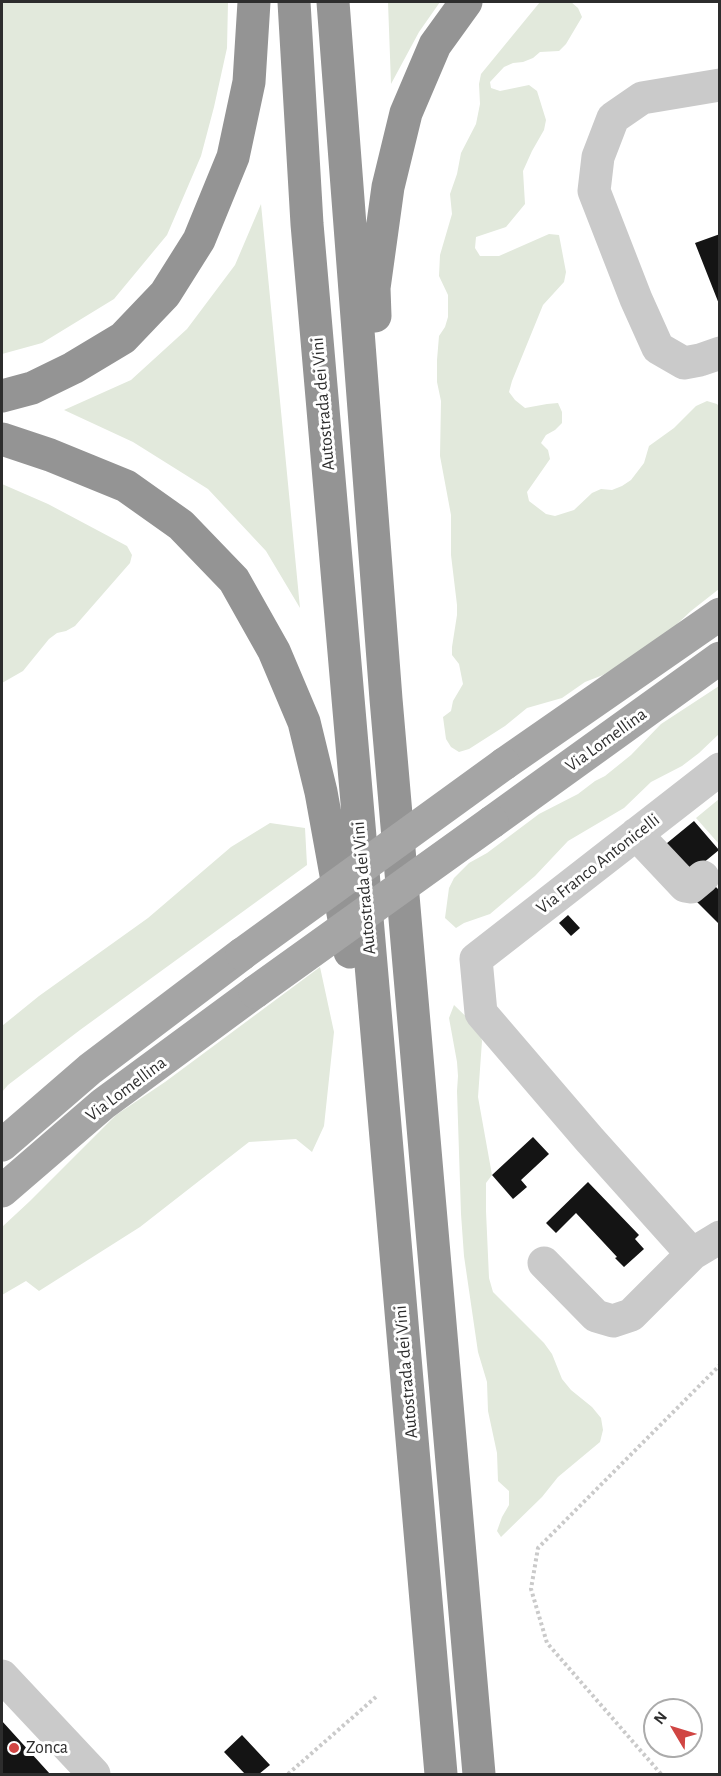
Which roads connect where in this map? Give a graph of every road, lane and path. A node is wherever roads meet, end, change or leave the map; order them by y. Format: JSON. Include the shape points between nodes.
{"nodes":[{"id":1,"x":254,"y":2,"type":"edge"},
{"id":2,"x":294,"y":2,"type":"edge"},
{"id":3,"x":333,"y":2,"type":"edge"},
{"id":4,"x":466,"y":2,"type":"edge"},
{"id":5,"x":720,"y":85,"type":"edge"},
{"id":6,"x":720,"y":352,"type":"edge"},
{"id":7,"x":2,"y":396,"type":"edge"},
{"id":8,"x":2,"y":439,"type":"edge"},
{"id":9,"x":720,"y":614,"type":"edge"},
{"id":10,"x":720,"y":658,"type":"edge"},
{"id":11,"x":386,"y":699,"type":"junction"},
{"id":12,"x":720,"y":769,"type":"edge"},
{"id":13,"x":636,"y":834,"type":"junction"},
{"id":14,"x":703,"y":878,"type":"dead end"},
{"id":15,"x":2,"y":1145,"type":"edge"},
{"id":16,"x":386,"y":1145,"type":"junction"},
{"id":17,"x":2,"y":1191,"type":"edge"},
{"id":18,"x":706,"y":1246,"type":"edge"},
{"id":19,"x":544,"y":1263,"type":"dead end"},
{"id":20,"x":720,"y":1365,"type":"edge"},
{"id":21,"x":2,"y":1676,"type":"edge"},
{"id":22,"x":377,"y":1696,"type":"dead end"},
{"id":23,"x":94,"y":1774,"type":"edge"},
{"id":24,"x":288,"y":1774,"type":"edge"},
{"id":25,"x":441,"y":1774,"type":"edge"},
{"id":26,"x":479,"y":1774,"type":"edge"},
{"id":27,"x":661,"y":1774,"type":"edge"}],
"edges":[{"from":1,"to":7,"type":"highway","via":[[249,81],[233,157],[199,240],[165,294],[123,338],[32,388]]},
{"from":2,"to":16,"type":"highway","name":"Autostrada dei Vini","via":[[307,224]]},
{"from":3,"to":11,"type":"highway"},
{"from":4,"to":11,"type":"highway","via":[[435,45],[406,113],[388,186],[374,288],[392,617]]},
{"from":5,"to":6,"type":"street","via":[[642,98],[612,118],[598,157],[594,191],[658,348],[684,363]]},
{"from":8,"to":16,"type":"highway","via":[[126,486],[181,525],[234,580],[274,651],[304,722],[321,792]]},
{"from":9,"to":15,"type":"main road","name":"Via Lomellina","bridge":true,"via":[[242,954],[90,1070]]},
{"from":10,"to":17,"type":"main road","name":"Via Lomellina","bridge":true,"via":[[103,1104]]},
{"from":11,"to":26,"type":"highway"},
{"from":12,"to":13,"type":"street","name":"Via Franco Antonicelli"},
{"from":13,"to":14,"type":"street","via":[[685,886],[691,887]]},
{"from":13,"to":18,"type":"street","name":"Via Franco Antonicelli","via":[[476,959],[481,1013],[590,1139]]},
{"from":16,"to":25,"type":"highway","name":"Autostrada dei Vini"},
{"from":18,"to":19,"type":"street","via":[[631,1315],[613,1322],[596,1316]]},
{"from":20,"to":27,"type":"path","via":[[538,1548],[531,1589],[547,1643]]},
{"from":21,"to":23,"type":"street"},
{"from":22,"to":24,"type":"path"}]}
